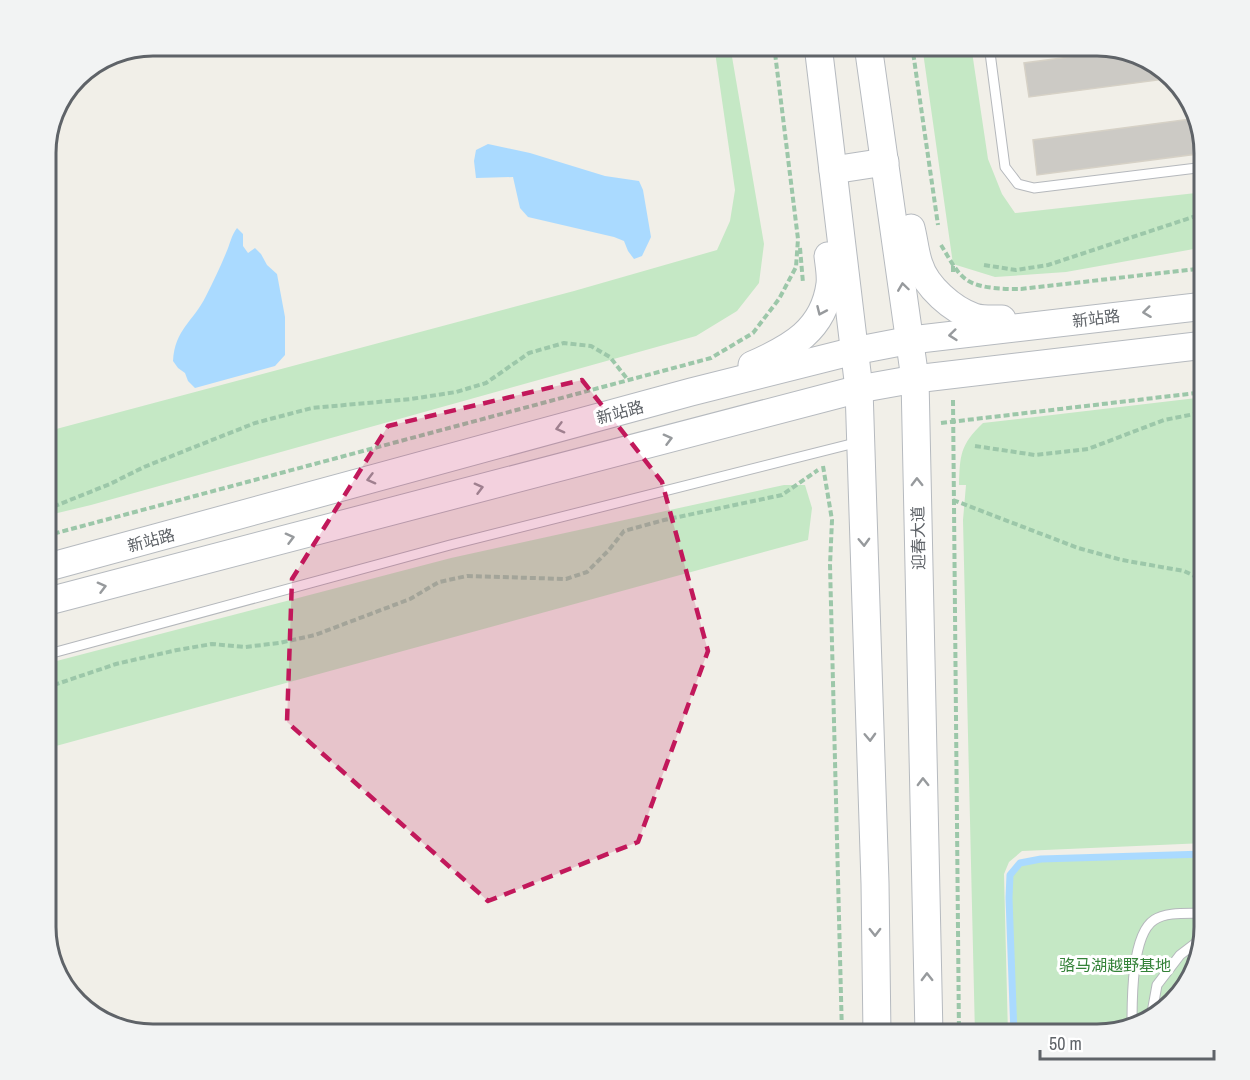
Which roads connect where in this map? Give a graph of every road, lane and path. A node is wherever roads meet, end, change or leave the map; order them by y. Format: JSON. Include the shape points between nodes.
{"nodes":[{"id":1,"x":775,"y":56,"type":"edge"},
{"id":2,"x":818,"y":56,"type":"edge"},
{"id":3,"x":818,"y":56,"type":"edge"},
{"id":4,"x":870,"y":56,"type":"edge"},
{"id":5,"x":876,"y":56,"type":"edge"},
{"id":6,"x":914,"y":56,"type":"edge"},
{"id":7,"x":990,"y":56,"type":"edge"},
{"id":8,"x":885,"y":162,"type":"junction"},
{"id":9,"x":1194,"y":168,"type":"edge"},
{"id":10,"x":833,"y":170,"type":"junction"},
{"id":11,"x":1194,"y":217,"type":"edge"},
{"id":12,"x":939,"y":232,"type":"dead end"},
{"id":13,"x":798,"y":238,"type":"junction"},
{"id":14,"x":940,"y":244,"type":"dead end"},
{"id":15,"x":953,"y":264,"type":"junction"},
{"id":16,"x":984,"y":265,"type":"dead end"},
{"id":17,"x":1194,"y":269,"type":"edge"},
{"id":18,"x":804,"y":292,"type":"dead end"},
{"id":19,"x":1194,"y":307,"type":"edge"},
{"id":20,"x":953,"y":308,"type":"junction"},
{"id":21,"x":1066,"y":322,"type":"junction"},
{"id":22,"x":911,"y":340,"type":"junction"},
{"id":23,"x":1194,"y":346,"type":"edge"},
{"id":24,"x":854,"y":351,"type":"junction"},
{"id":25,"x":953,"y":374,"type":"junction"},
{"id":26,"x":915,"y":379,"type":"junction"},
{"id":27,"x":628,"y":380,"type":"junction"},
{"id":28,"x":859,"y":389,"type":"junction"},
{"id":29,"x":691,"y":392,"type":"junction"},
{"id":30,"x":1194,"y":393,"type":"edge"},
{"id":31,"x":1194,"y":414,"type":"edge"},
{"id":32,"x":952,"y":422,"type":"junction"},
{"id":33,"x":931,"y":425,"type":"dead end"},
{"id":34,"x":861,"y":441,"type":"junction"},
{"id":35,"x":975,"y":446,"type":"dead end"},
{"id":36,"x":821,"y":451,"type":"junction"},
{"id":37,"x":823,"y":467,"type":"junction"},
{"id":38,"x":953,"y":500,"type":"junction"},
{"id":39,"x":56,"y":506,"type":"edge"},
{"id":40,"x":56,"y":533,"type":"edge"},
{"id":41,"x":56,"y":565,"type":"edge"},
{"id":42,"x":1194,"y":576,"type":"edge"},
{"id":43,"x":56,"y":599,"type":"edge"},
{"id":44,"x":56,"y":652,"type":"edge"},
{"id":45,"x":56,"y":684,"type":"edge"},
{"id":46,"x":1194,"y":914,"type":"edge"},
{"id":47,"x":1193,"y":945,"type":"edge"},
{"id":48,"x":1153,"y":1007,"type":"edge"},
{"id":49,"x":1132,"y":1018,"type":"edge"},
{"id":50,"x":842,"y":1024,"type":"edge"},
{"id":51,"x":877,"y":1024,"type":"edge"},
{"id":52,"x":929,"y":1024,"type":"edge"},
{"id":53,"x":959,"y":1024,"type":"edge"}],
"edges":[{"from":1,"to":13,"type":"path"},
{"from":2,"to":10,"type":"main road"},
{"from":3,"to":29,"type":"main road","one_way":true,"via":[[830,284],[822,314],[808,332],[775,355]]},
{"from":4,"to":8,"type":"main road","name":"迎春大道"},
{"from":5,"to":20,"type":"main road","via":[[919,266]]},
{"from":6,"to":12,"type":"path"},
{"from":7,"to":9,"type":"lane","via":[[1005,166],[1018,184],[1034,188]]},
{"from":8,"to":10,"type":"main road"},
{"from":22,"to":8,"type":"main road","name":"迎春大道","one_way":true},
{"from":10,"to":24,"type":"main road"},
{"from":11,"to":16,"type":"path","via":[[1048,266],[1016,270]]},
{"from":13,"to":18,"type":"path"},
{"from":13,"to":27,"type":"path","via":[[796,267],[779,299],[753,333],[711,358]]},
{"from":14,"to":15,"type":"path"},
{"from":15,"to":17,"type":"path","via":[[968,280],[993,288],[1021,289]]},
{"from":15,"to":20,"type":"path"},
{"from":19,"to":21,"type":"main road","name":"新站路","one_way":true},
{"from":20,"to":21,"type":"main road","via":[[976,318]]},
{"from":21,"to":22,"type":"main road","name":"新站路","one_way":true},
{"from":22,"to":24,"type":"main road","name":"新站路"},
{"from":22,"to":26,"type":"main road","name":"迎春大道"},
{"from":23,"to":25,"type":"main road","name":"新站路"},
{"from":24,"to":28,"type":"main road"},
{"from":24,"to":29,"type":"main road","name":"新站路"},
{"from":25,"to":26,"type":"main road","name":"新站路"},
{"from":25,"to":32,"type":"path"},
{"from":26,"to":28,"type":"main road","name":"新站路"},
{"from":52,"to":26,"type":"main road","name":"迎春大道","one_way":true},
{"from":27,"to":39,"type":"path","via":[[610,357],[591,346],[564,343],[529,354],[486,383],[456,392],[312,408],[255,423]]},
{"from":27,"to":40,"type":"path"},
{"from":28,"to":34,"type":"main road"},
{"from":43,"to":28,"type":"main road","name":"新站路","one_way":true},
{"from":29,"to":41,"type":"main road","name":"新站路","one_way":true},
{"from":30,"to":32,"type":"path"},
{"from":31,"to":35,"type":"path","via":[[1164,420],[1088,449],[1035,455]]},
{"from":32,"to":33,"type":"path"},
{"from":32,"to":38,"type":"path"},
{"from":34,"to":36,"type":"lane"},
{"from":34,"to":37,"type":"path"},
{"from":34,"to":51,"type":"main road","one_way":true},
{"from":36,"to":37,"type":"path"},
{"from":36,"to":44,"type":"lane","via":[[450,545]]},
{"from":37,"to":45,"type":"path","via":[[782,495],[624,531],[587,572],[566,579],[467,576],[439,582],[410,599],[315,635],[245,647],[212,644],[177,650],[116,664]]},
{"from":37,"to":50,"type":"path","via":[[832,520]]},
{"from":38,"to":42,"type":"path","via":[[1078,548]]},
{"from":38,"to":53,"type":"path"},
{"from":46,"to":49,"type":"lane","via":[[1167,915],[1154,920],[1144,931],[1134,978]]},
{"from":47,"to":48,"type":"lane","via":[[1180,955],[1157,985]]}]}
